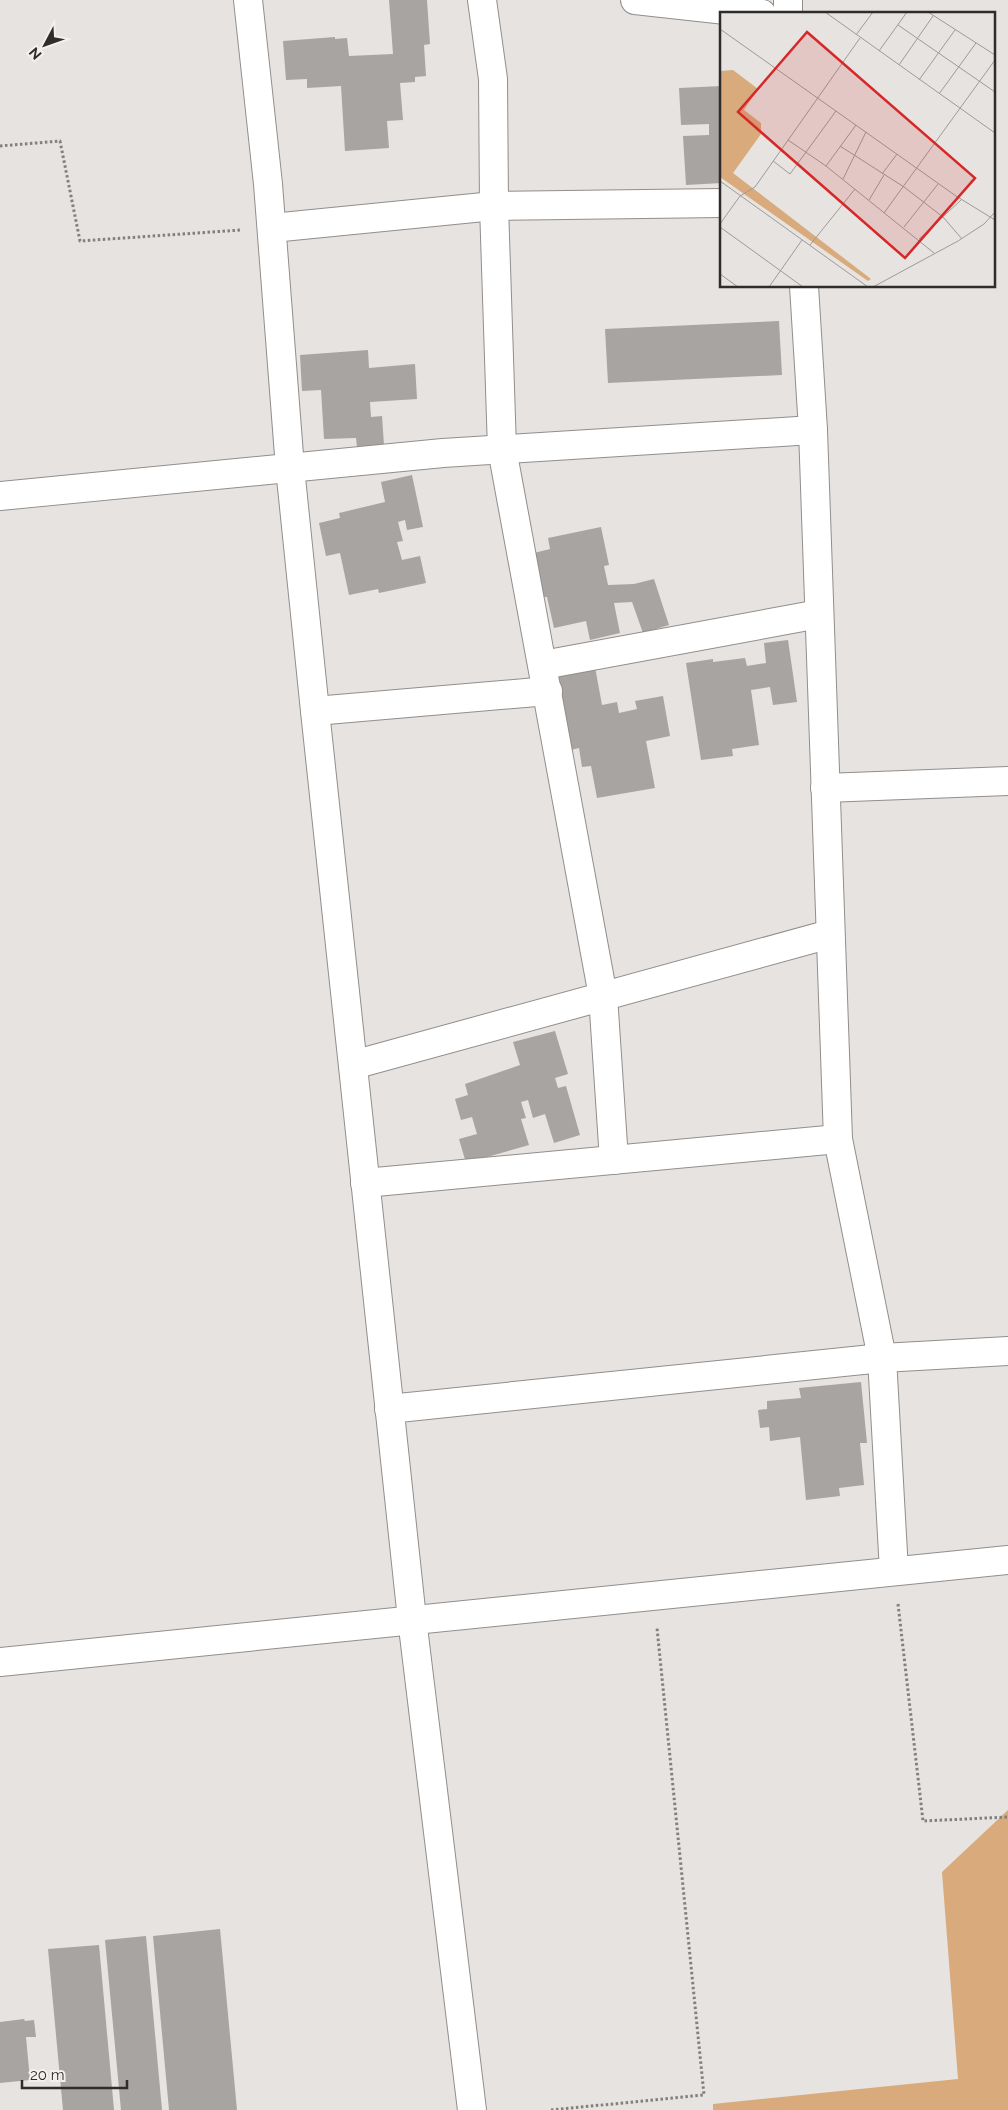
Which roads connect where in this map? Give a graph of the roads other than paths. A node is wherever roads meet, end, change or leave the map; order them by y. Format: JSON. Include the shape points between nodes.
{"nodes":[{"id":1,"x":248,"y":0,"type":"edge"},
{"id":2,"x":482,"y":0,"type":"edge"},
{"id":3,"x":635,"y":0,"type":"edge"},
{"id":4,"x":744,"y":12,"type":"edge"},
{"id":5,"x":720,"y":203,"type":"edge"},
{"id":6,"x":494,"y":206,"type":"junction"},
{"id":7,"x":272,"y":228,"type":"junction"},
{"id":8,"x":804,"y":288,"type":"edge"},
{"id":9,"x":813,"y":430,"type":"junction"},
{"id":10,"x":502,"y":449,"type":"junction"},
{"id":11,"x":290,"y":468,"type":"junction"},
{"id":12,"x":0,"y":496,"type":"edge"},
{"id":13,"x":819,"y":614,"type":"junction"},
{"id":14,"x":545,"y":678,"type":"junction"},
{"id":15,"x":315,"y":711,"type":"junction"},
{"id":16,"x":1008,"y":781,"type":"edge"},
{"id":17,"x":825,"y":788,"type":"junction"},
{"id":18,"x":830,"y":934,"type":"junction"},
{"id":19,"x":603,"y":996,"type":"junction"},
{"id":20,"x":353,"y":1065,"type":"junction"},
{"id":21,"x":838,"y":1139,"type":"junction"},
{"id":22,"x":614,"y":1160,"type":"junction"},
{"id":23,"x":365,"y":1183,"type":"junction"},
{"id":24,"x":1008,"y":1351,"type":"edge"},
{"id":25,"x":882,"y":1358,"type":"junction"},
{"id":26,"x":389,"y":1409,"type":"junction"},
{"id":27,"x":1008,"y":1560,"type":"edge"},
{"id":28,"x":894,"y":1571,"type":"junction"},
{"id":29,"x":412,"y":1619,"type":"junction"},
{"id":30,"x":0,"y":1662,"type":"edge"},
{"id":31,"x":472,"y":2110,"type":"edge"}],
"edges":[{"from":1,"to":7,"type":"street"},
{"from":2,"to":6,"type":"street","via":[[492,79]]},
{"from":3,"to":4,"type":"street"},
{"from":5,"to":6,"type":"street"},
{"from":6,"to":7,"type":"street"},
{"from":6,"to":10,"type":"street"},
{"from":7,"to":11,"type":"street"},
{"from":8,"to":9,"type":"street"},
{"from":9,"to":10,"type":"street"},
{"from":9,"to":13,"type":"street"},
{"from":10,"to":11,"type":"street"},
{"from":10,"to":14,"type":"street"},
{"from":11,"to":12,"type":"street"},
{"from":11,"to":15,"type":"street"},
{"from":13,"to":14,"type":"street"},
{"from":13,"to":17,"type":"street"},
{"from":14,"to":15,"type":"street"},
{"from":14,"to":19,"type":"street"},
{"from":15,"to":20,"type":"street"},
{"from":16,"to":17,"type":"street"},
{"from":17,"to":18,"type":"street"},
{"from":18,"to":19,"type":"street"},
{"from":18,"to":21,"type":"street"},
{"from":19,"to":20,"type":"street"},
{"from":19,"to":22,"type":"street"},
{"from":20,"to":23,"type":"street"},
{"from":21,"to":22,"type":"street"},
{"from":21,"to":25,"type":"street"},
{"from":22,"to":23,"type":"street"},
{"from":23,"to":26,"type":"street"},
{"from":24,"to":25,"type":"street"},
{"from":25,"to":26,"type":"street"},
{"from":25,"to":28,"type":"street"},
{"from":26,"to":29,"type":"street"},
{"from":27,"to":28,"type":"street"},
{"from":28,"to":29,"type":"street"},
{"from":29,"to":30,"type":"street"},
{"from":29,"to":31,"type":"street"}]}
